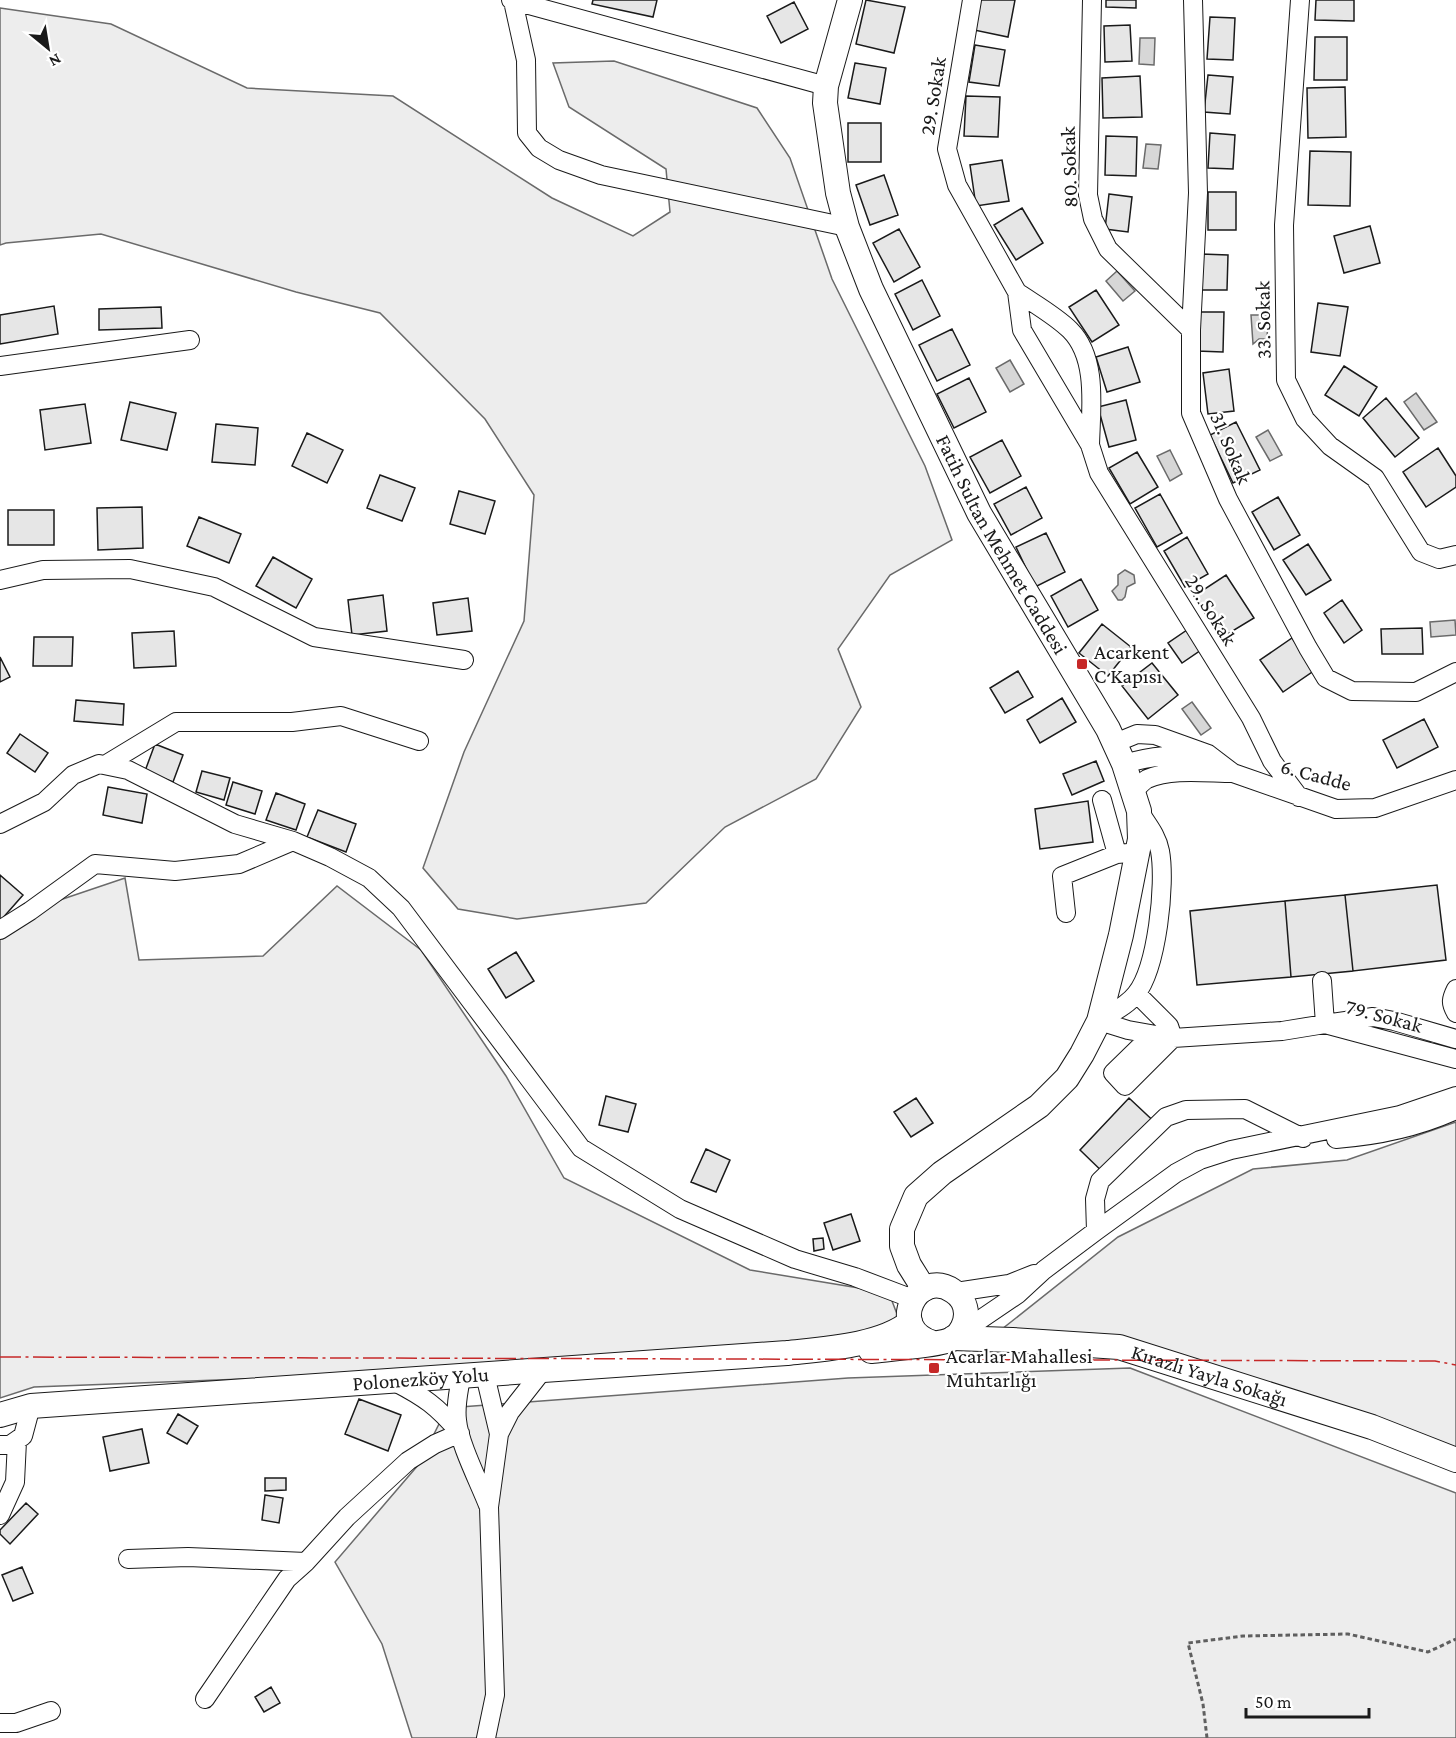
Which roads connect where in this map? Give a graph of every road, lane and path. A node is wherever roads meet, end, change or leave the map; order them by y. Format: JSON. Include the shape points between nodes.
{"nodes":[{"id":1,"x":850,"y":0,"type":"edge"},
{"id":2,"x":972,"y":0,"type":"edge"},
{"id":3,"x":1092,"y":0,"type":"edge"},
{"id":4,"x":1193,"y":0,"type":"edge"},
{"id":5,"x":1300,"y":0,"type":"edge"},
{"id":6,"x":512,"y":1,"type":"edge"},
{"id":7,"x":826,"y":86,"type":"junction"},
{"id":8,"x":847,"y":227,"type":"junction"},
{"id":9,"x":1017,"y":292,"type":"junction"},
{"id":10,"x":1191,"y":330,"type":"junction"},
{"id":11,"x":190,"y":340,"type":"dead end"},
{"id":12,"x":0,"y":366,"type":"edge"},
{"id":13,"x":1090,"y":445,"type":"junction"},
{"id":14,"x":1456,"y":555,"type":"edge"},
{"id":15,"x":0,"y":580,"type":"edge"},
{"id":16,"x":464,"y":660,"type":"dead end"},
{"id":17,"x":1456,"y":672,"type":"edge"},
{"id":18,"x":419,"y":741,"type":"dead end"},
{"id":19,"x":1120,"y":753,"type":"junction"},
{"id":20,"x":105,"y":765,"type":"junction"},
{"id":21,"x":1233,"y":773,"type":"junction"},
{"id":22,"x":1456,"y":780,"type":"edge"},
{"id":23,"x":1299,"y":797,"type":"junction"},
{"id":24,"x":1102,"y":800,"type":"dead end"},
{"id":25,"x":1136,"y":801,"type":"junction"},
{"id":26,"x":0,"y":824,"type":"edge"},
{"id":27,"x":293,"y":841,"type":"junction"},
{"id":28,"x":1127,"y":853,"type":"junction"},
{"id":29,"x":1066,"y":913,"type":"dead end"},
{"id":30,"x":0,"y":930,"type":"edge"},
{"id":31,"x":1322,"y":981,"type":"dead end"},
{"id":32,"x":1456,"y":989,"type":"edge"},
{"id":33,"x":1137,"y":993,"type":"junction"},
{"id":34,"x":1456,"y":1012,"type":"edge"},
{"id":35,"x":1384,"y":1019,"type":"junction"},
{"id":36,"x":1099,"y":1021,"type":"junction"},
{"id":37,"x":1325,"y":1024,"type":"junction"},
{"id":38,"x":1152,"y":1035,"type":"junction"},
{"id":39,"x":1173,"y":1038,"type":"junction"},
{"id":40,"x":1379,"y":1038,"type":"junction"},
{"id":41,"x":1456,"y":1039,"type":"edge"},
{"id":42,"x":1456,"y":1059,"type":"edge"},
{"id":43,"x":1456,"y":1096,"type":"edge"},
{"id":44,"x":1456,"y":1110,"type":"edge"},
{"id":45,"x":1300,"y":1137,"type":"junction"},
{"id":46,"x":1096,"y":1230,"type":"junction"},
{"id":47,"x":1044,"y":1270,"type":"junction"},
{"id":48,"x":956,"y":1292,"type":"junction"},
{"id":49,"x":919,"y":1294,"type":"junction"},
{"id":50,"x":910,"y":1322,"type":"junction"},
{"id":51,"x":943,"y":1341,"type":"junction"},
{"id":52,"x":842,"y":1347,"type":"junction"},
{"id":53,"x":543,"y":1370,"type":"junction"},
{"id":54,"x":473,"y":1376,"type":"junction"},
{"id":55,"x":395,"y":1382,"type":"junction"},
{"id":56,"x":31,"y":1406,"type":"junction"},
{"id":57,"x":0,"y":1415,"type":"edge"},
{"id":58,"x":460,"y":1433,"type":"junction"},
{"id":59,"x":499,"y":1434,"type":"junction"},
{"id":60,"x":8,"y":1443,"type":"edge"},
{"id":61,"x":1456,"y":1460,"type":"edge"},
{"id":62,"x":489,"y":1507,"type":"junction"},
{"id":63,"x":0,"y":1515,"type":"edge"},
{"id":64,"x":128,"y":1559,"type":"dead end"},
{"id":65,"x":306,"y":1562,"type":"junction"},
{"id":66,"x":1456,"y":1639,"type":"edge"},
{"id":67,"x":205,"y":1699,"type":"dead end"},
{"id":68,"x":51,"y":1711,"type":"dead end"},
{"id":69,"x":0,"y":1723,"type":"edge"},
{"id":70,"x":486,"y":1738,"type":"edge"},
{"id":71,"x":1207,"y":1738,"type":"edge"}],
"edges":[{"from":1,"to":7,"type":"main road","name":"Fatih Sultan Mehmet Caddesi"},
{"from":2,"to":9,"type":"street","name":"29. Sokak","via":[[947,149],[957,184]]},
{"from":3,"to":10,"type":"street","name":"80. Sokak","via":[[1088,195],[1094,219],[1108,249]]},
{"from":4,"to":10,"type":"street","name":"31. Sokak","via":[[1198,193]]},
{"from":5,"to":14,"type":"street","name":"33. Sokak","via":[[1284,225],[1287,380],[1305,419],[1330,446],[1375,478],[1421,552],[1439,559]]},
{"from":6,"to":7,"type":"street"},
{"from":6,"to":8,"type":"street","via":[[526,60],[527,133],[539,148],[559,160],[601,175]]},
{"from":7,"to":8,"type":"main road","name":"Fatih Sultan Mehmet Caddesi","via":[[828,133]]},
{"from":8,"to":19,"type":"main road","name":"Fatih Sultan Mehmet Caddesi","via":[[871,289],[979,513]]},
{"from":9,"to":13,"type":"street","name":"29. Sokak","via":[[1022,330]]},
{"from":9,"to":13,"type":"street","name":"29. Sokak","via":[[1070,330],[1086,357],[1092,396]]},
{"from":10,"to":17,"type":"street","name":"31. Sokak","via":[[1191,413],[1228,499],[1326,678],[1352,691],[1416,692]]},
{"from":11,"to":12,"type":"street"},
{"from":13,"to":23,"type":"street","name":"29. Sokak","via":[[1100,473],[1251,718],[1272,761]]},
{"from":15,"to":16,"type":"street","via":[[43,570],[130,569],[214,587],[314,637]]},
{"from":18,"to":20,"type":"street","via":[[341,716],[292,722],[176,722]]},
{"from":19,"to":21,"type":"street","via":[[1145,758],[1187,756]]},
{"from":19,"to":21,"type":"street","via":[[1137,734],[1155,735],[1208,754]]},
{"from":19,"to":25,"type":"main road","name":"Fatih Sultan Mehmet Caddesi"},
{"from":20,"to":26,"type":"street","via":[[73,775],[44,802]]},
{"from":20,"to":27,"type":"street","via":[[128,770],[235,824]]},
{"from":21,"to":23,"type":"street","name":"6. Cadde"},
{"from":21,"to":25,"type":"street","via":[[1158,776],[1145,780]]},
{"from":22,"to":23,"type":"street","name":"6. Cadde","via":[[1375,808],[1336,808]]},
{"from":24,"to":28,"type":"street"},
{"from":25,"to":28,"type":"main road","name":"Fatih Sultan Mehmet Caddesi","via":[[1140,839]]},
{"from":25,"to":33,"type":"street","via":[[1156,836],[1161,891],[1153,956]]},
{"from":27,"to":30,"type":"street","via":[[239,864],[175,871],[95,864]]},
{"from":27,"to":49,"type":"street","via":[[369,878],[401,908],[581,1148],[680,1209],[795,1259]]},
{"from":28,"to":29,"type":"street","via":[[1062,876]]},
{"from":28,"to":36,"type":"main road","name":"Fatih Sultan Mehmet Caddesi","via":[[1121,935]]},
{"from":31,"to":37,"type":"street"},
{"from":32,"to":34,"type":"street","name":"79. Sokak","via":[[1451,998]]},
{"from":33,"to":36,"type":"street"},
{"from":33,"to":39,"type":"street","via":[[1169,1026]]},
{"from":35,"to":37,"type":"street","name":"79. Sokak"},
{"from":35,"to":40,"type":"street"},
{"from":35,"to":41,"type":"street","name":"79. Sokak"},
{"from":36,"to":38,"type":"street"},
{"from":36,"to":49,"type":"main road","name":"Fatih Sultan Mehmet Caddesi","via":[[1067,1078],[1039,1106],[942,1173],[916,1196],[902,1229],[902,1246]]},
{"from":37,"to":39,"type":"street"},
{"from":37,"to":40,"type":"street","name":"79. Sokak"},
{"from":38,"to":39,"type":"street"},
{"from":38,"to":39,"type":"street","via":[[1113,1073],[1125,1086]]},
{"from":40,"to":42,"type":"street","name":"79. Sokak"},
{"from":43,"to":45,"type":"street","via":[[1400,1115]]},
{"from":44,"to":45,"type":"street","via":[[1362,1137]]},
{"from":45,"to":46,"type":"street","via":[[1200,1160]]},
{"from":45,"to":46,"type":"street","via":[[1245,1109],[1186,1110],[1166,1117],[1100,1181],[1095,1199]]},
{"from":46,"to":47,"type":"street"},
{"from":47,"to":48,"type":"street","via":[[1009,1284]]},
{"from":47,"to":51,"type":"street","via":[[1018,1294]]},
{"from":48,"to":49,"type":"main road","via":[[938,1286]]},
{"from":48,"to":51,"type":"main road","via":[[964,1305],[966,1320],[959,1333]]},
{"from":49,"to":50,"type":"main road","via":[[909,1314]]},
{"from":50,"to":51,"type":"main road","via":[[918,1336]]},
{"from":50,"to":52,"type":"main road","via":[[894,1333]]},
{"from":51,"to":52,"type":"main road","name":"Kırazlı Yayla Sokağı","via":[[870,1351]]},
{"from":51,"to":61,"type":"main road","name":"Kırazlı Yayla Sokağı","via":[[1012,1340],[1119,1347],[1372,1427]]},
{"from":52,"to":53,"type":"main road","name":"Polonezköy Yolu"},
{"from":53,"to":54,"type":"main road","name":"Polonezköy Yolu"},
{"from":53,"to":59,"type":"street","via":[[510,1412]]},
{"from":54,"to":55,"type":"main road","name":"Polonezköy Yolu"},
{"from":54,"to":58,"type":"street","via":[[457,1403]]},
{"from":54,"to":59,"type":"street"},
{"from":55,"to":56,"type":"main road","name":"Polonezköy Yolu"},
{"from":55,"to":58,"type":"street","via":[[424,1397]]},
{"from":56,"to":57,"type":"main road","name":"Polonezköy Yolu"},
{"from":56,"to":60,"type":"street","via":[[23,1436]]},
{"from":58,"to":62,"type":"street"},
{"from":58,"to":65,"type":"street","via":[[408,1461],[347,1517]]},
{"from":59,"to":62,"type":"street"},
{"from":60,"to":63,"type":"street","via":[[15,1482]]},
{"from":62,"to":70,"type":"street","via":[[495,1695]]},
{"from":64,"to":65,"type":"street","via":[[188,1557]]},
{"from":65,"to":67,"type":"street","via":[[287,1579]]},
{"from":66,"to":71,"type":"path","via":[[1428,1652],[1348,1634],[1244,1636],[1188,1643]]},
{"from":68,"to":69,"type":"street","via":[[16,1723]]}]}
